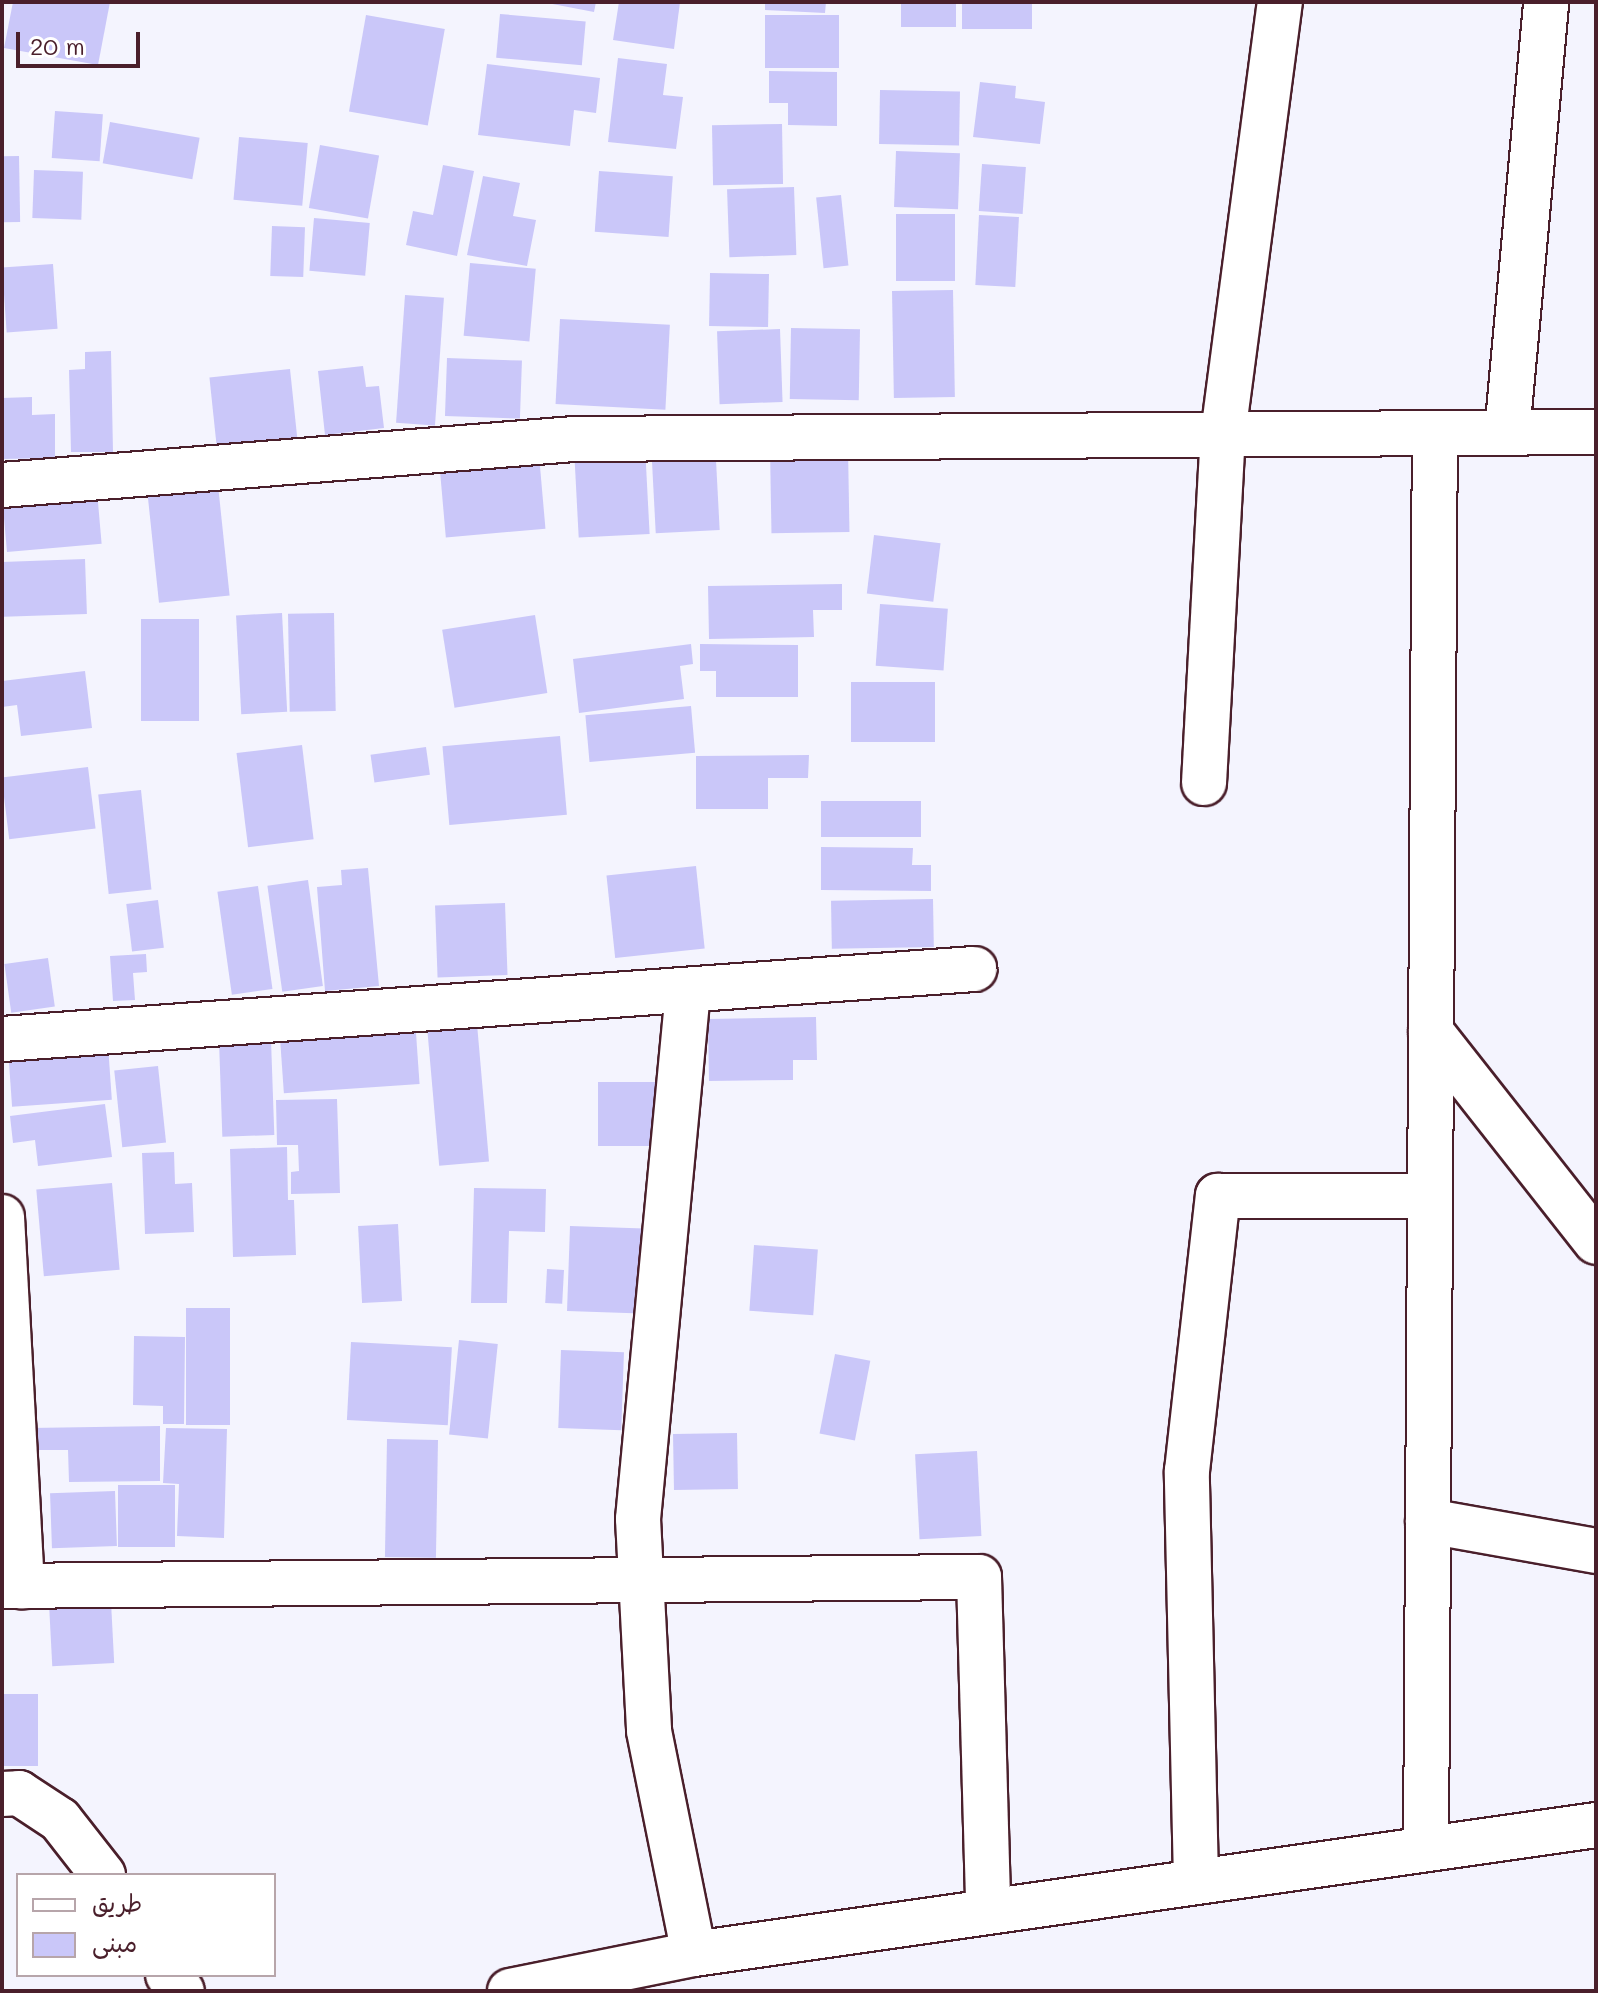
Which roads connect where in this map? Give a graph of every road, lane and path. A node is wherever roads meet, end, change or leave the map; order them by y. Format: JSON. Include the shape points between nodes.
{"nodes":[{"id":1,"x":1280,"y":2,"type":"edge"},
{"id":2,"x":1546,"y":2,"type":"edge"},
{"id":3,"x":1596,"y":432,"type":"edge"},
{"id":4,"x":1435,"y":433,"type":"junction"},
{"id":5,"x":1507,"y":433,"type":"junction"},
{"id":6,"x":1223,"y":434,"type":"junction"},
{"id":7,"x":2,"y":485,"type":"edge"},
{"id":8,"x":1204,"y":783,"type":"dead end"},
{"id":9,"x":974,"y":969,"type":"dead end"},
{"id":10,"x":688,"y":991,"type":"junction"},
{"id":11,"x":1431,"y":1032,"type":"junction"},
{"id":12,"x":2,"y":1039,"type":"edge"},
{"id":13,"x":1430,"y":1196,"type":"junction"},
{"id":14,"x":2,"y":1217,"type":"edge"},
{"id":15,"x":1596,"y":1242,"type":"edge"},
{"id":16,"x":1428,"y":1521,"type":"junction"},
{"id":17,"x":1596,"y":1551,"type":"edge"},
{"id":18,"x":642,"y":1579,"type":"junction"},
{"id":19,"x":12,"y":1586,"type":"edge"},
{"id":20,"x":2,"y":1794,"type":"edge"},
{"id":21,"x":1596,"y":1825,"type":"edge"},
{"id":22,"x":1426,"y":1848,"type":"junction"},
{"id":23,"x":101,"y":1873,"type":"edge"},
{"id":24,"x":1196,"y":1880,"type":"junction"},
{"id":25,"x":988,"y":1909,"type":"junction"},
{"id":26,"x":694,"y":1954,"type":"junction"},
{"id":27,"x":510,"y":1991,"type":"edge"}],
"edges":[{"from":1,"to":6,"type":"street"},
{"from":2,"to":5,"type":"street"},
{"from":3,"to":5,"type":"street"},
{"from":4,"to":5,"type":"street"},
{"from":4,"to":6,"type":"street"},
{"from":4,"to":11,"type":"street"},
{"from":6,"to":7,"type":"street","via":[[574,439]]},
{"from":6,"to":8,"type":"street"},
{"from":9,"to":10,"type":"street"},
{"from":10,"to":12,"type":"street"},
{"from":10,"to":18,"type":"street","via":[[638,1519]]},
{"from":11,"to":13,"type":"street"},
{"from":11,"to":15,"type":"street"},
{"from":13,"to":16,"type":"street"},
{"from":13,"to":24,"type":"street","via":[[1218,1196],[1187,1471]]},
{"from":14,"to":19,"type":"street"},
{"from":16,"to":17,"type":"street"},
{"from":16,"to":22,"type":"street"},
{"from":18,"to":19,"type":"street"},
{"from":18,"to":25,"type":"street","via":[[979,1577]]},
{"from":18,"to":26,"type":"street","via":[[649,1731]]},
{"from":20,"to":23,"type":"street","via":[[19,1793],[60,1820]]},
{"from":21,"to":22,"type":"street"},
{"from":22,"to":24,"type":"street"},
{"from":24,"to":25,"type":"street"},
{"from":25,"to":26,"type":"street"},
{"from":26,"to":27,"type":"street"}]}
